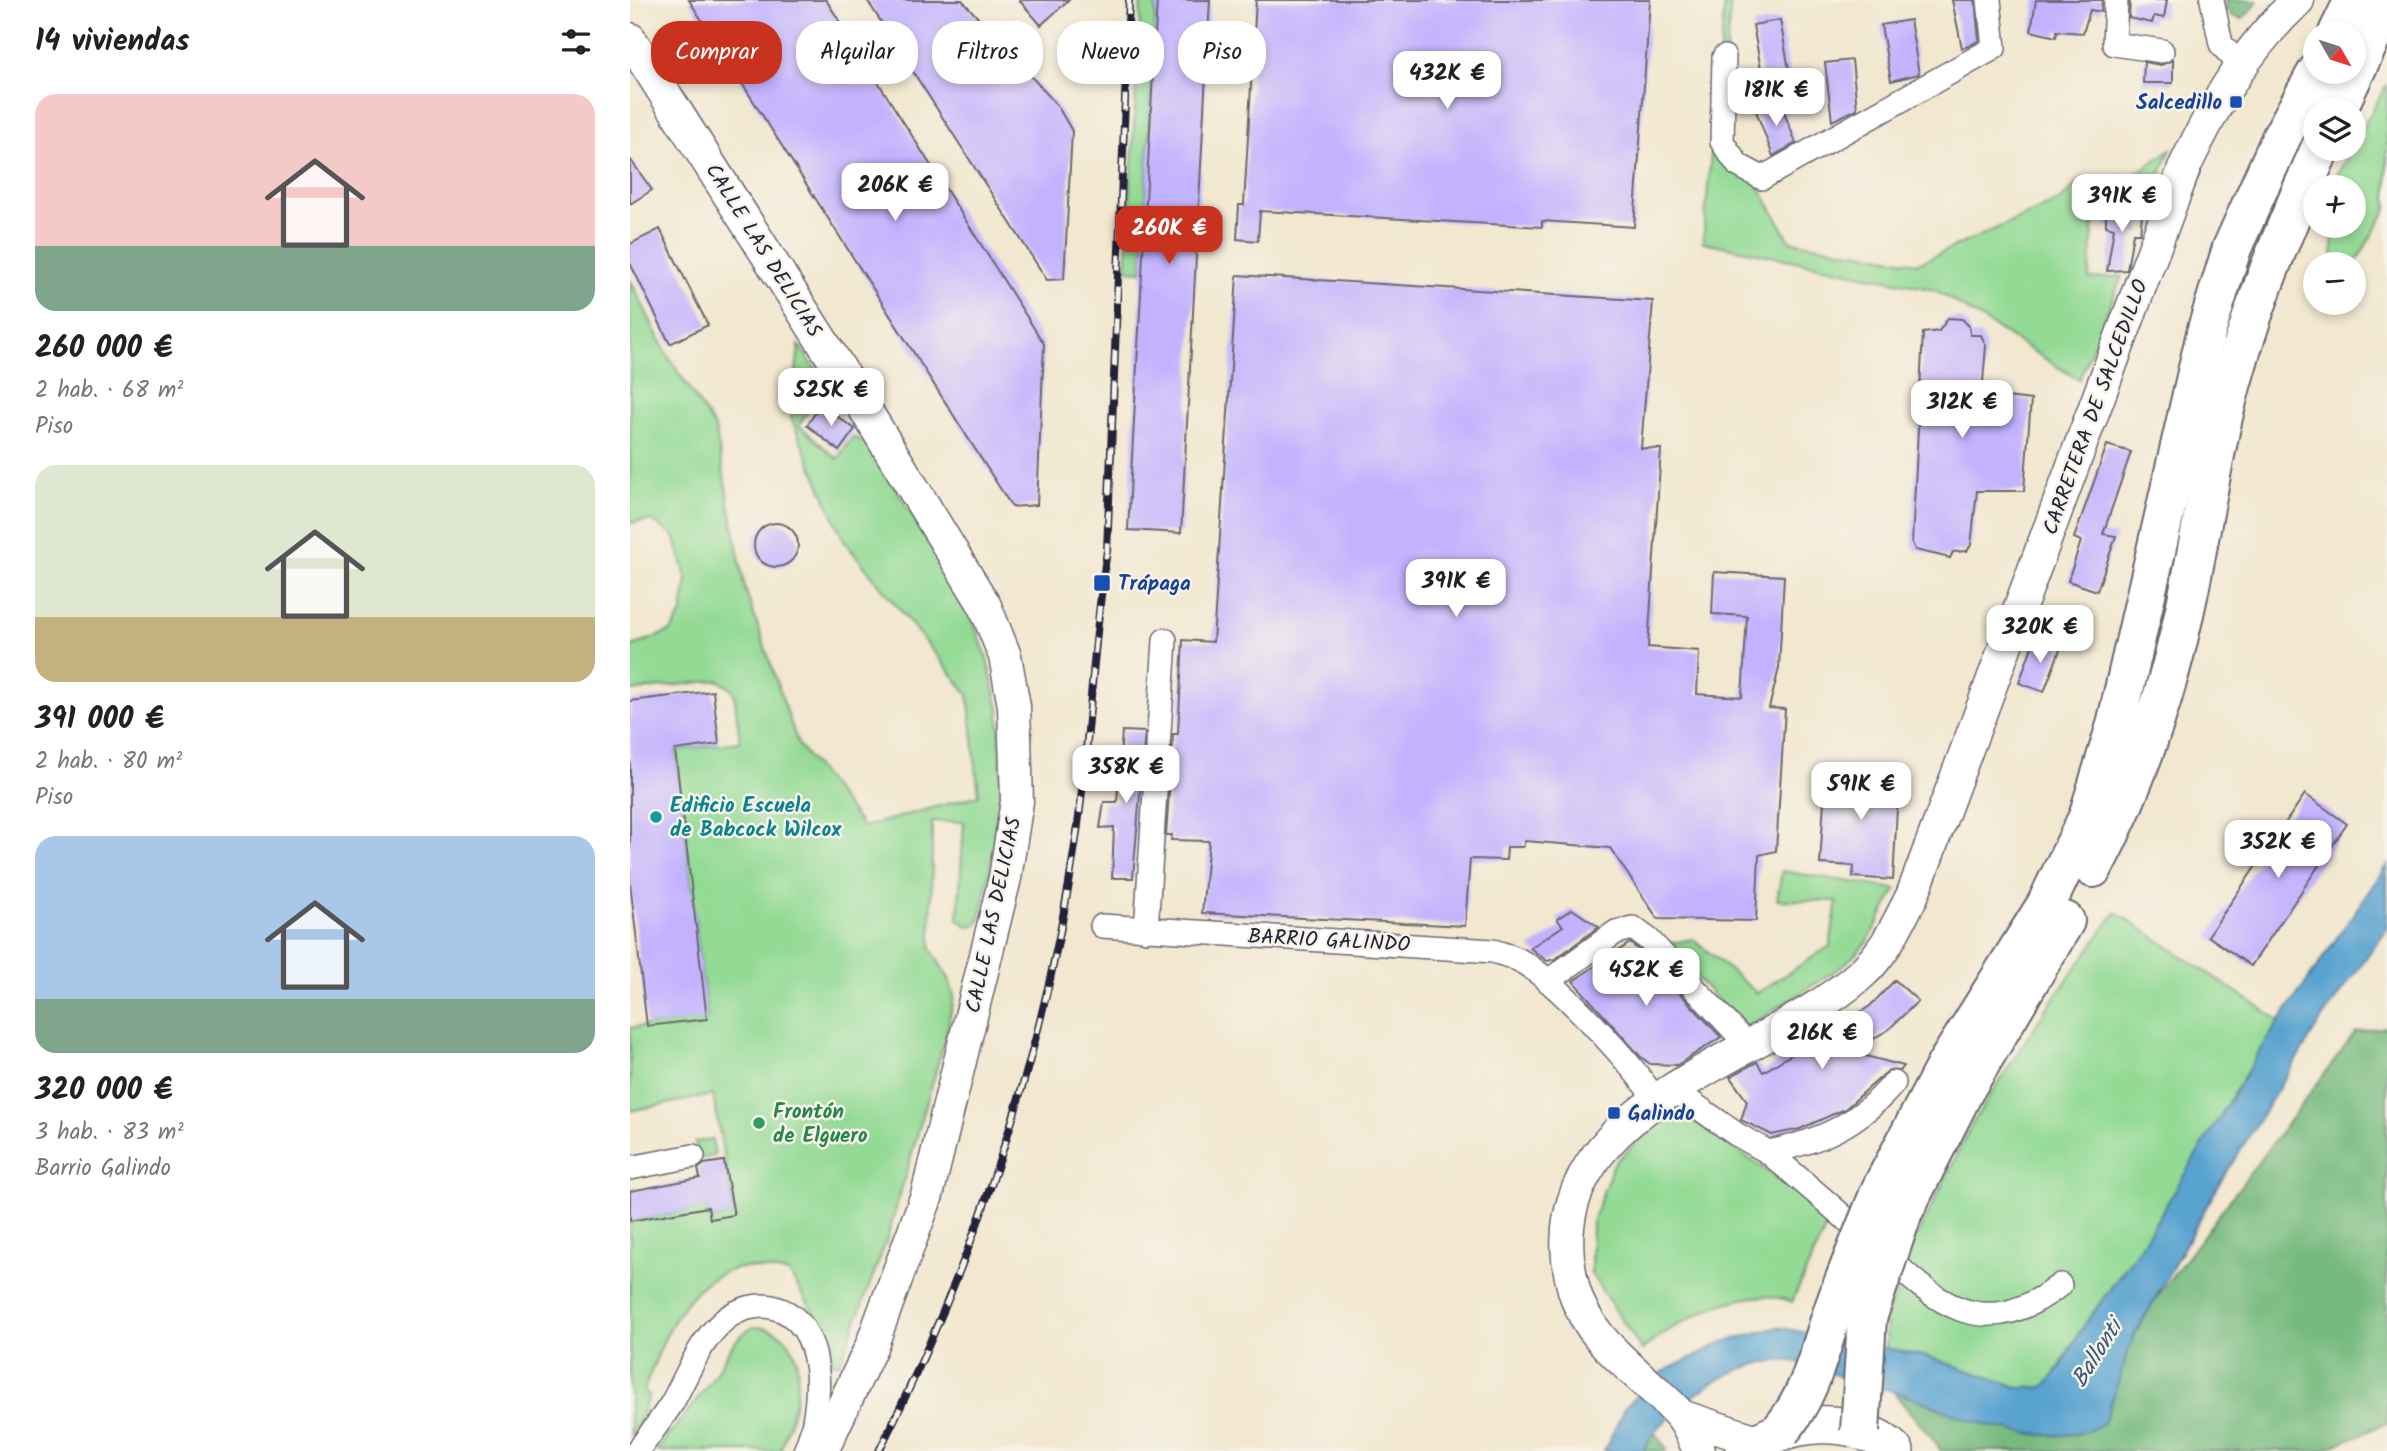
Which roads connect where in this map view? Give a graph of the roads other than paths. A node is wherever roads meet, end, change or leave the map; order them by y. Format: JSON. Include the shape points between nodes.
{"nodes":[{"id":1,"x":1989,"y":0,"type":"edge"},
{"id":2,"x":2116,"y":0,"type":"edge"},
{"id":3,"x":2212,"y":0,"type":"edge"},
{"id":4,"x":2298,"y":0,"type":"edge"},
{"id":5,"x":2335,"y":0,"type":"edge"},
{"id":6,"x":2354,"y":0,"type":"edge"},
{"id":7,"x":2387,"y":4,"type":"edge"},
{"id":8,"x":2325,"y":21,"type":"edge"},
{"id":9,"x":2344,"y":21,"type":"edge"},
{"id":10,"x":630,"y":39,"type":"edge"},
{"id":11,"x":2387,"y":41,"type":"edge"},
{"id":12,"x":2162,"y":51,"type":"dead end"},
{"id":13,"x":1724,"y":57,"type":"dead end"},
{"id":14,"x":2239,"y":65,"type":"junction"},
{"id":15,"x":2303,"y":77,"type":"edge"},
{"id":16,"x":2310,"y":84,"type":"edge"},
{"id":17,"x":2343,"y":98,"type":"edge"},
{"id":18,"x":2353,"y":98,"type":"edge"},
{"id":19,"x":2282,"y":136,"type":"junction"},
{"id":20,"x":2316,"y":161,"type":"edge"},
{"id":21,"x":1165,"y":640,"type":"dead end"},
{"id":22,"x":1102,"y":926,"type":"dead end"},
{"id":23,"x":1146,"y":930,"type":"junction"},
{"id":24,"x":1548,"y":981,"type":"junction"},
{"id":25,"x":1986,"y":1025,"type":"junction"},
{"id":26,"x":1747,"y":1044,"type":"junction"},
{"id":27,"x":1894,"y":1083,"type":"dead end"},
{"id":28,"x":1664,"y":1094,"type":"junction"},
{"id":29,"x":1768,"y":1152,"type":"junction"},
{"id":30,"x":693,"y":1156,"type":"dead end"},
{"id":31,"x":630,"y":1168,"type":"edge"},
{"id":32,"x":2060,"y":1285,"type":"dead end"},
{"id":33,"x":1681,"y":1416,"type":"junction"},
{"id":34,"x":1860,"y":1431,"type":"junction"},
{"id":35,"x":1760,"y":1441,"type":"edge"},
{"id":36,"x":638,"y":1451,"type":"edge"},
{"id":37,"x":806,"y":1451,"type":"edge"},
{"id":38,"x":822,"y":1451,"type":"edge"},
{"id":39,"x":1699,"y":1451,"type":"edge"},
{"id":40,"x":1895,"y":1451,"type":"edge"}],
"edges":[{"from":1,"to":13,"type":"street","via":[[1994,48],[1762,178],[1738,165],[1722,142]]},
{"from":2,"to":12,"type":"street","via":[[2114,44]]},
{"from":3,"to":14,"type":"street","via":[[2221,44]]},
{"from":4,"to":14,"type":"street","name":"CARRETERA DE SALCEDILLO"},
{"from":5,"to":8,"type":"highway"},
{"from":6,"to":9,"type":"highway"},
{"from":7,"to":17,"type":"highway"},
{"from":10,"to":38,"type":"street","name":"CALLE LAS DELICIAS","via":[[985,606],[1005,656],[1014,706],[1017,801],[1005,878],[927,1195],[871,1346]]},
{"from":11,"to":18,"type":"highway"},
{"from":14,"to":26,"type":"street","name":"CARRETERA DE SALCEDILLO","via":[[2185,166],[1912,896],[1889,941],[1858,977]]},
{"from":15,"to":19,"type":"highway"},
{"from":16,"to":19,"type":"highway"},
{"from":19,"to":25,"type":"highway","via":[[2232,248],[2207,329],[2116,725],[2088,817]]},
{"from":20,"to":25,"type":"highway","via":[[2252,313],[2223,417],[2171,669],[2152,730],[2099,857],[2065,920]]},
{"from":21,"to":23,"type":"street"},
{"from":22,"to":23,"type":"street","name":"BARRIO GALINDO"},
{"from":23,"to":24,"type":"street","name":"BARRIO GALINDO","via":[[1471,947],[1519,961]]},
{"from":24,"to":26,"type":"street","via":[[1616,932],[1633,928]]},
{"from":24,"to":28,"type":"street","name":"BARRIO GALINDO","via":[[1639,1077]]},
{"from":25,"to":34,"type":"highway","bridge":true,"via":[[1888,1253],[1867,1318]]},
{"from":25,"to":35,"type":"highway","bridge":true,"via":[[1917,1114],[1890,1169],[1794,1415]]},
{"from":26,"to":28,"type":"street"},
{"from":27,"to":29,"type":"street","via":[[1861,1116],[1835,1132]]},
{"from":28,"to":29,"type":"street","name":"BARRIO GALINDO"},
{"from":28,"to":33,"type":"street","via":[[1610,1140],[1586,1174],[1572,1212],[1567,1253],[1574,1292],[1590,1324]]},
{"from":29,"to":32,"type":"street","name":"BARRIO GALINDO","via":[[1936,1299],[1969,1312],[1997,1314],[2021,1309]]},
{"from":30,"to":31,"type":"street"},
{"from":33,"to":35,"type":"street"},
{"from":33,"to":39,"type":"street"},
{"from":34,"to":35,"type":"main road","via":[[1821,1423]]},
{"from":34,"to":40,"type":"main road"},
{"from":36,"to":37,"type":"street","via":[[719,1325],[739,1310],[763,1305],[785,1310],[799,1321],[812,1342],[817,1377]]}]}
